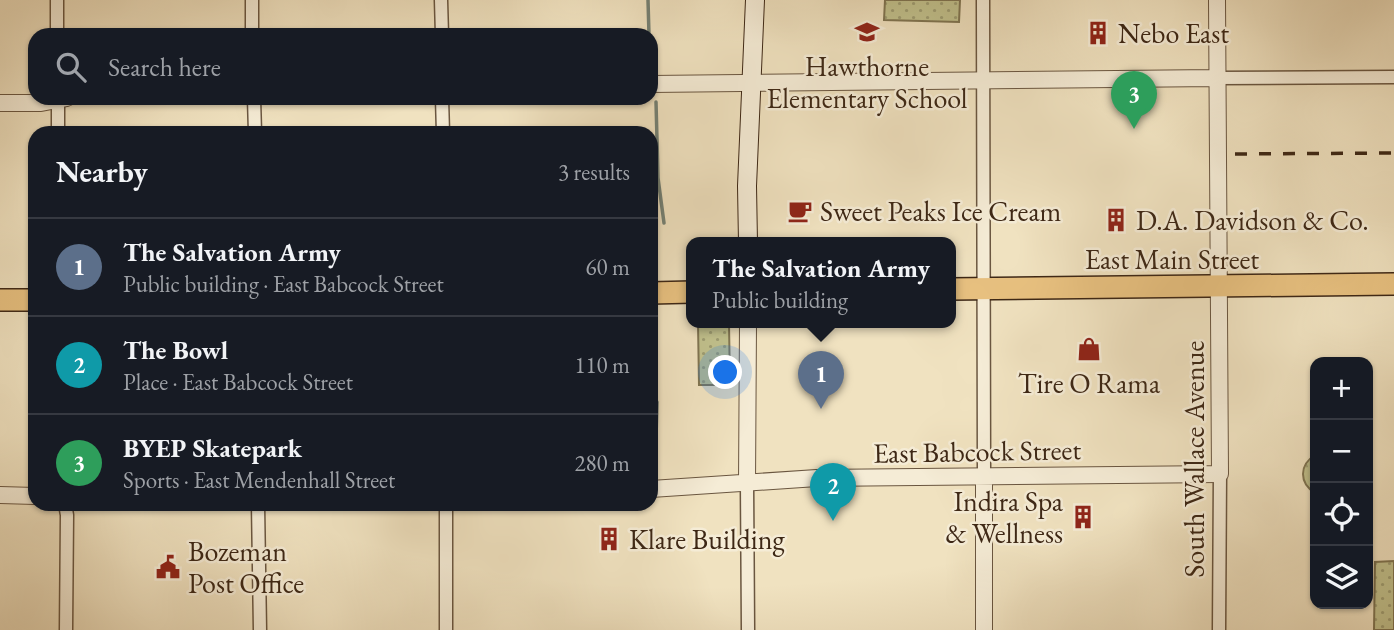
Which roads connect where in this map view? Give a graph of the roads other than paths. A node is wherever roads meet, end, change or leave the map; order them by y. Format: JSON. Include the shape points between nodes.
{"nodes":[{"id":1,"x":57,"y":0,"type":"edge"},
{"id":2,"x":252,"y":0,"type":"edge"},
{"id":3,"x":442,"y":0,"type":"edge"},
{"id":4,"x":755,"y":0,"type":"edge"},
{"id":5,"x":983,"y":0,"type":"edge"},
{"id":6,"x":1217,"y":0,"type":"edge"},
{"id":7,"x":57,"y":28,"type":"edge"},
{"id":8,"x":252,"y":28,"type":"edge"},
{"id":9,"x":442,"y":28,"type":"edge"},
{"id":10,"x":1394,"y":77,"type":"edge"},
{"id":11,"x":1216,"y":78,"type":"junction"},
{"id":12,"x":982,"y":81,"type":"junction"},
{"id":13,"x":751,"y":82,"type":"junction"},
{"id":14,"x":658,"y":85,"type":"edge"},
{"id":15,"x":28,"y":101,"type":"edge"},
{"id":16,"x":0,"y":103,"type":"edge"},
{"id":17,"x":60,"y":105,"type":"edge"},
{"id":18,"x":254,"y":105,"type":"edge"},
{"id":19,"x":443,"y":105,"type":"edge"},
{"id":20,"x":59,"y":126,"type":"edge"},
{"id":21,"x":255,"y":126,"type":"edge"},
{"id":22,"x":443,"y":126,"type":"edge"},
{"id":23,"x":748,"y":237,"type":"edge"},
{"id":24,"x":1394,"y":284,"type":"edge"},
{"id":25,"x":1220,"y":288,"type":"junction"},
{"id":26,"x":956,"y":289,"type":"edge"},
{"id":27,"x":984,"y":289,"type":"junction"},
{"id":28,"x":686,"y":292,"type":"edge"},
{"id":29,"x":658,"y":293,"type":"edge"},
{"id":30,"x":0,"y":300,"type":"edge"},
{"id":31,"x":28,"y":300,"type":"edge"},
{"id":32,"x":748,"y":328,"type":"edge"},
{"id":33,"x":1220,"y":474,"type":"junction"},
{"id":34,"x":984,"y":476,"type":"junction"},
{"id":35,"x":747,"y":483,"type":"junction"},
{"id":36,"x":658,"y":489,"type":"edge"},
{"id":37,"x":0,"y":495,"type":"edge"},
{"id":38,"x":28,"y":496,"type":"edge"},
{"id":39,"x":66,"y":511,"type":"edge"},
{"id":40,"x":258,"y":511,"type":"edge"},
{"id":41,"x":446,"y":511,"type":"edge"},
{"id":42,"x":66,"y":630,"type":"edge"},
{"id":43,"x":260,"y":630,"type":"edge"},
{"id":44,"x":446,"y":630,"type":"edge"},
{"id":45,"x":748,"y":630,"type":"edge"},
{"id":46,"x":984,"y":630,"type":"edge"},
{"id":47,"x":1219,"y":630,"type":"edge"}],
"edges":[{"from":1,"to":7,"type":"street"},
{"from":2,"to":8,"type":"street"},
{"from":3,"to":9,"type":"street"},
{"from":4,"to":13,"type":"main road"},
{"from":5,"to":12,"type":"street"},
{"from":6,"to":11,"type":"street","name":"South Wallace Avenue"},
{"from":10,"to":11,"type":"street"},
{"from":11,"to":12,"type":"street"},
{"from":11,"to":25,"type":"street","name":"South Wallace Avenue"},
{"from":12,"to":13,"type":"street"},
{"from":12,"to":27,"type":"street"},
{"from":13,"to":14,"type":"street"},
{"from":13,"to":23,"type":"main road"},
{"from":15,"to":16,"type":"street"},
{"from":17,"to":20,"type":"street"},
{"from":18,"to":21,"type":"street"},
{"from":19,"to":22,"type":"street"},
{"from":24,"to":25,"type":"highway","name":"East Main Street"},
{"from":25,"to":27,"type":"highway","name":"East Main Street"},
{"from":25,"to":33,"type":"street","name":"South Wallace Avenue"},
{"from":26,"to":27,"type":"highway","name":"East Main Street"},
{"from":27,"to":34,"type":"street"},
{"from":28,"to":29,"type":"highway"},
{"from":30,"to":31,"type":"highway"},
{"from":32,"to":35,"type":"street"},
{"from":33,"to":34,"type":"street","name":"East Babcock Street"},
{"from":33,"to":47,"type":"street","name":"South Wallace Avenue"},
{"from":34,"to":35,"type":"street","name":"East Babcock Street"},
{"from":34,"to":46,"type":"street"},
{"from":35,"to":36,"type":"street","name":"East Babcock Street"},
{"from":35,"to":45,"type":"street"},
{"from":37,"to":38,"type":"street"},
{"from":39,"to":42,"type":"street"},
{"from":40,"to":43,"type":"street"},
{"from":41,"to":44,"type":"street"}]}
